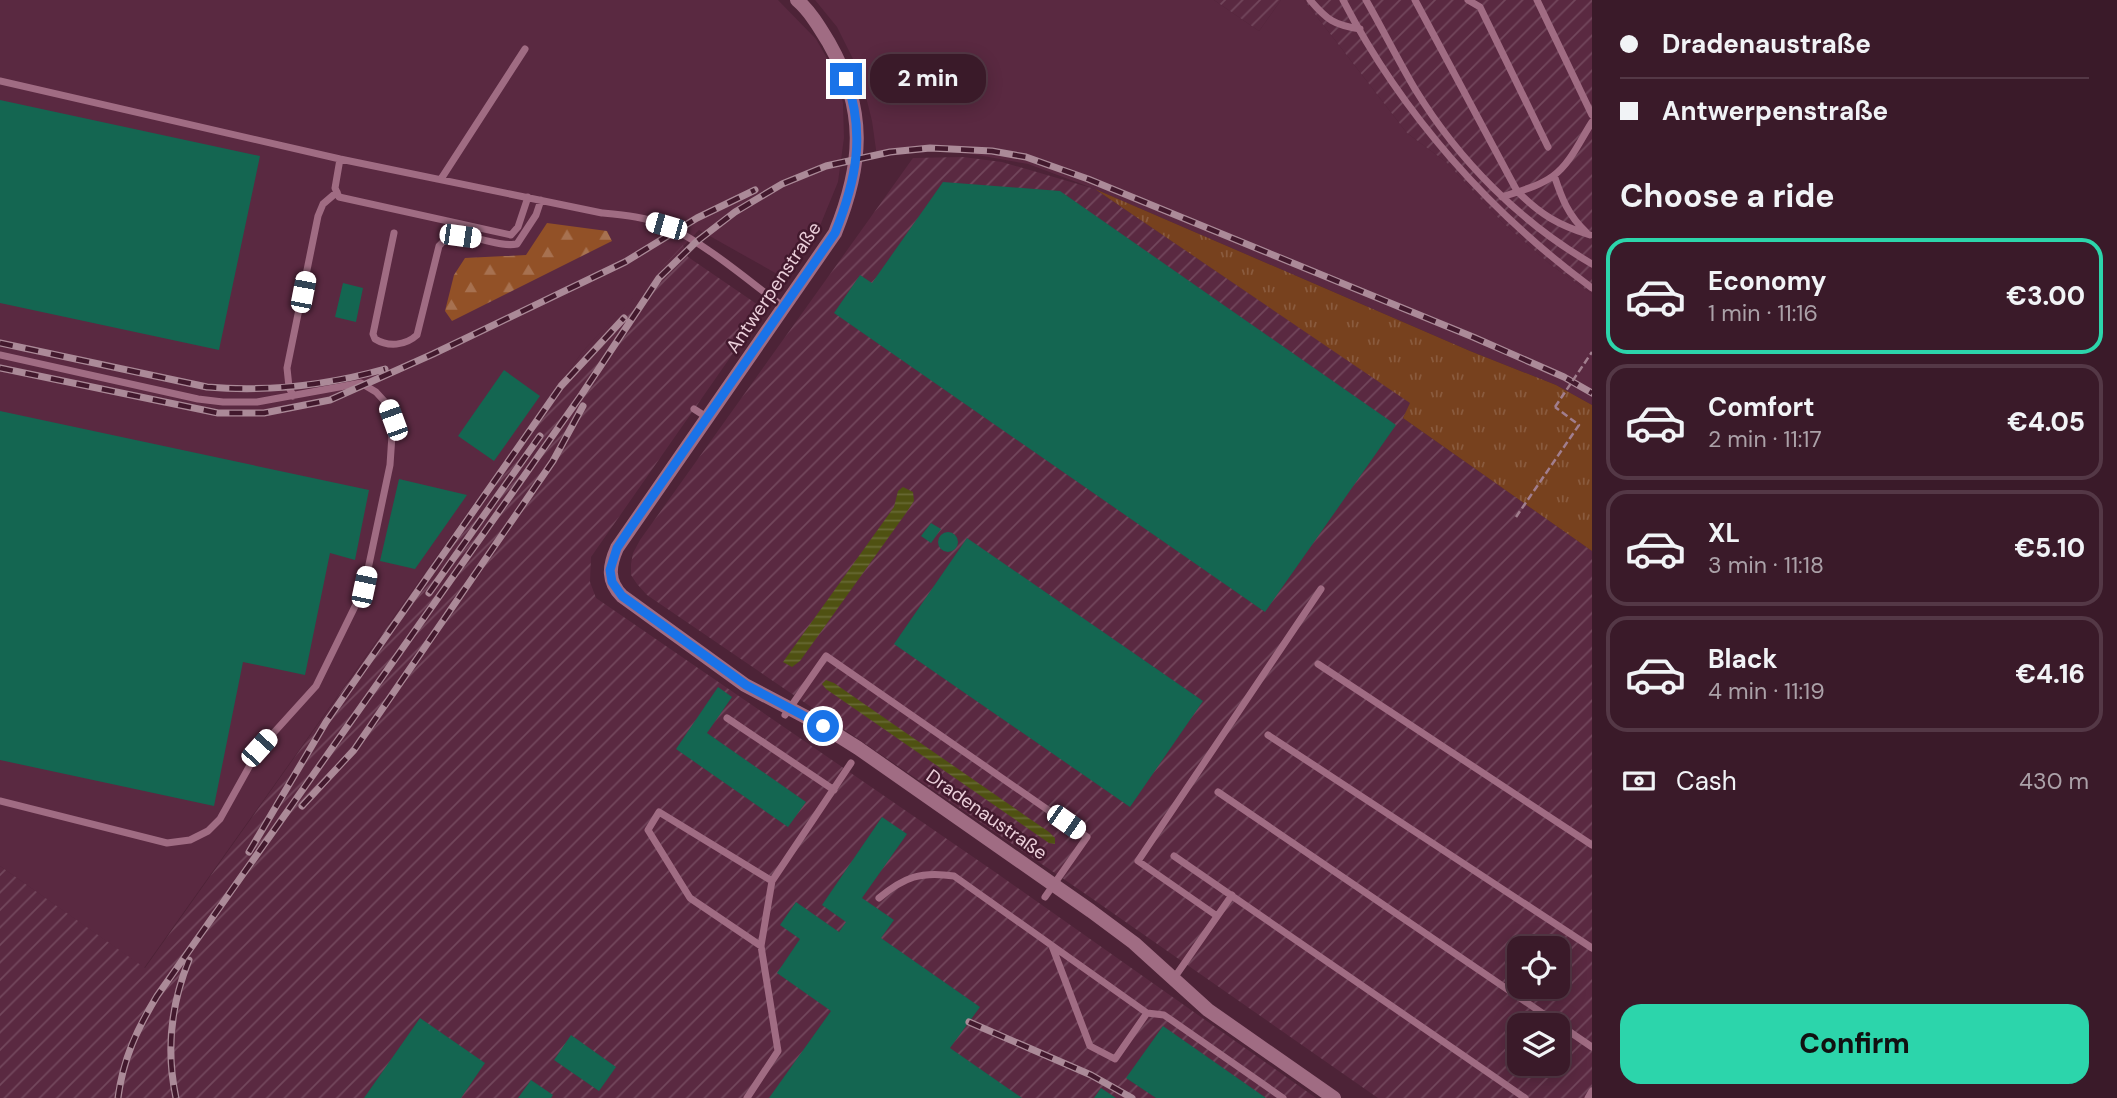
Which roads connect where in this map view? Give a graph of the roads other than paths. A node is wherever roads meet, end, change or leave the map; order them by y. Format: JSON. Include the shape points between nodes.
{"nodes":[{"id":1,"x":797,"y":0,"type":"edge"},
{"id":2,"x":1310,"y":0,"type":"edge"},
{"id":3,"x":1343,"y":0,"type":"edge"},
{"id":4,"x":1366,"y":0,"type":"edge"},
{"id":5,"x":1415,"y":0,"type":"edge"},
{"id":6,"x":1468,"y":0,"type":"edge"},
{"id":7,"x":1537,"y":0,"type":"edge"},
{"id":8,"x":1360,"y":29,"type":"junction"},
{"id":9,"x":525,"y":49,"type":"dead end"},
{"id":10,"x":0,"y":80,"type":"edge"},
{"id":11,"x":1592,"y":115,"type":"edge"},
{"id":12,"x":1592,"y":122,"type":"edge"},
{"id":13,"x":1548,"y":147,"type":"dead end"},
{"id":14,"x":340,"y":159,"type":"junction"},
{"id":15,"x":1554,"y":175,"type":"junction"},
{"id":16,"x":440,"y":179,"type":"junction"},
{"id":17,"x":1517,"y":191,"type":"junction"},
{"id":18,"x":337,"y":192,"type":"junction"},
{"id":19,"x":528,"y":197,"type":"junction"},
{"id":20,"x":1502,"y":197,"type":"junction"},
{"id":21,"x":541,"y":200,"type":"junction"},
{"id":22,"x":394,"y":233,"type":"dead end"},
{"id":23,"x":1591,"y":236,"type":"edge"},
{"id":24,"x":1592,"y":264,"type":"edge"},
{"id":25,"x":1592,"y":288,"type":"edge"},
{"id":26,"x":785,"y":307,"type":"junction"},
{"id":27,"x":0,"y":355,"type":"edge"},
{"id":28,"x":293,"y":396,"type":"junction"},
{"id":29,"x":694,"y":409,"type":"dead end"},
{"id":30,"x":708,"y":418,"type":"junction"},
{"id":31,"x":610,"y":576,"type":"joint"},
{"id":32,"x":1321,"y":589,"type":"dead end"},
{"id":33,"x":1318,"y":664,"type":"dead end"},
{"id":34,"x":788,"y":711,"type":"junction"},
{"id":35,"x":727,"y":718,"type":"dead end"},
{"id":36,"x":1268,"y":735,"type":"dead end"},
{"id":37,"x":852,"y":763,"type":"dead end"},
{"id":38,"x":834,"y":790,"type":"junction"},
{"id":39,"x":1218,"y":792,"type":"dead end"},
{"id":40,"x":0,"y":801,"type":"edge"},
{"id":41,"x":1592,"y":845,"type":"edge"},
{"id":42,"x":1174,"y":856,"type":"dead end"},
{"id":43,"x":772,"y":880,"type":"junction"},
{"id":44,"x":1050,"y":891,"type":"junction"},
{"id":45,"x":1232,"y":895,"type":"junction"},
{"id":46,"x":878,"y":898,"type":"dead end"},
{"id":47,"x":1217,"y":916,"type":"junction"},
{"id":48,"x":1052,"y":945,"type":"junction"},
{"id":49,"x":761,"y":946,"type":"junction"},
{"id":50,"x":1592,"y":948,"type":"edge"},
{"id":51,"x":1172,"y":981,"type":"junction"},
{"id":52,"x":1147,"y":1013,"type":"junction"},
{"id":53,"x":1592,"y":1047,"type":"edge"},
{"id":54,"x":1592,"y":1091,"type":"edge"},
{"id":55,"x":747,"y":1098,"type":"edge"},
{"id":56,"x":1283,"y":1098,"type":"edge"},
{"id":57,"x":1334,"y":1098,"type":"edge"},
{"id":58,"x":1525,"y":1098,"type":"edge"},
{"id":59,"x":1588,"y":1098,"type":"edge"}],
"edges":[{"from":1,"to":26,"type":"street","name":"Antwerpenstraße","via":[[841,63],[852,94],[857,158],[835,233]]},
{"from":2,"to":8,"type":"lane","via":[[1325,18]]},
{"from":3,"to":8,"type":"lane"},
{"from":4,"to":20,"type":"lane","via":[[1416,90]]},
{"from":5,"to":17,"type":"lane"},
{"from":6,"to":13,"type":"lane","via":[[1480,7]]},
{"from":7,"to":11,"type":"lane"},
{"from":8,"to":25,"type":"lane","via":[[1402,98],[1480,190],[1514,225]]},
{"from":9,"to":16,"type":"lane"},
{"from":10,"to":14,"type":"lane"},
{"from":12,"to":15,"type":"lane"},
{"from":14,"to":16,"type":"lane"},
{"from":14,"to":18,"type":"lane"},
{"from":15,"to":17,"type":"lane"},
{"from":15,"to":23,"type":"lane","via":[[1571,218]]},
{"from":16,"to":19,"type":"lane"},
{"from":17,"to":20,"type":"lane"},
{"from":17,"to":23,"type":"lane","via":[[1561,226]]},
{"from":18,"to":19,"type":"lane","via":[[340,197],[510,235],[518,227]]},
{"from":18,"to":28,"type":"lane","via":[[323,204],[318,216],[287,368]]},
{"from":19,"to":21,"type":"lane"},
{"from":20,"to":24,"type":"lane","via":[[1542,233]]},
{"from":21,"to":22,"type":"lane","via":[[517,244],[460,236],[444,240],[417,335],[388,345],[373,334]]},
{"from":21,"to":26,"type":"lane","via":[[666,226],[696,242]]},
{"from":26,"to":30,"type":"street","name":"Antwerpenstraße"},
{"from":27,"to":28,"type":"lane","via":[[210,401],[257,402]]},
{"from":28,"to":40,"type":"lane","via":[[355,383],[367,385],[387,404],[393,420],[390,465],[364,587],[316,686],[259,748],[220,820],[190,840],[167,843]]},
{"from":29,"to":30,"type":"lane"},
{"from":30,"to":31,"type":"street","name":"Antwerpenstraße","via":[[617,548]]},
{"from":31,"to":34,"type":"street","name":"Dradenaustraße","via":[[616,590],[636,607]]},
{"from":32,"to":47,"type":"lane","via":[[1138,861]]},
{"from":33,"to":41,"type":"lane"},
{"from":34,"to":44,"type":"street","name":"Dradenaustraße","via":[[858,748]]},
{"from":34,"to":44,"type":"lane","via":[[826,656],[1087,837]]},
{"from":35,"to":38,"type":"lane"},
{"from":36,"to":50,"type":"lane"},
{"from":37,"to":38,"type":"lane"},
{"from":38,"to":43,"type":"lane"},
{"from":39,"to":53,"type":"lane"},
{"from":42,"to":45,"type":"lane"},
{"from":43,"to":49,"type":"lane"},
{"from":43,"to":49,"type":"lane","via":[[659,812],[648,830],[690,898]]},
{"from":44,"to":51,"type":"street","name":"Dradenaustraße","via":[[1134,943]]},
{"from":45,"to":47,"type":"lane"},
{"from":45,"to":58,"type":"lane"},
{"from":46,"to":48,"type":"lane","via":[[913,877],[932,873],[954,876]]},
{"from":47,"to":51,"type":"lane"},
{"from":48,"to":52,"type":"lane"},
{"from":48,"to":52,"type":"lane","via":[[1090,1046],[1115,1059]]},
{"from":49,"to":55,"type":"lane","via":[[778,1051]]},
{"from":51,"to":57,"type":"street","name":"Dradenaustraße"},
{"from":52,"to":56,"type":"lane","via":[[1164,1015]]},
{"from":54,"to":59,"type":"lane"}]}
